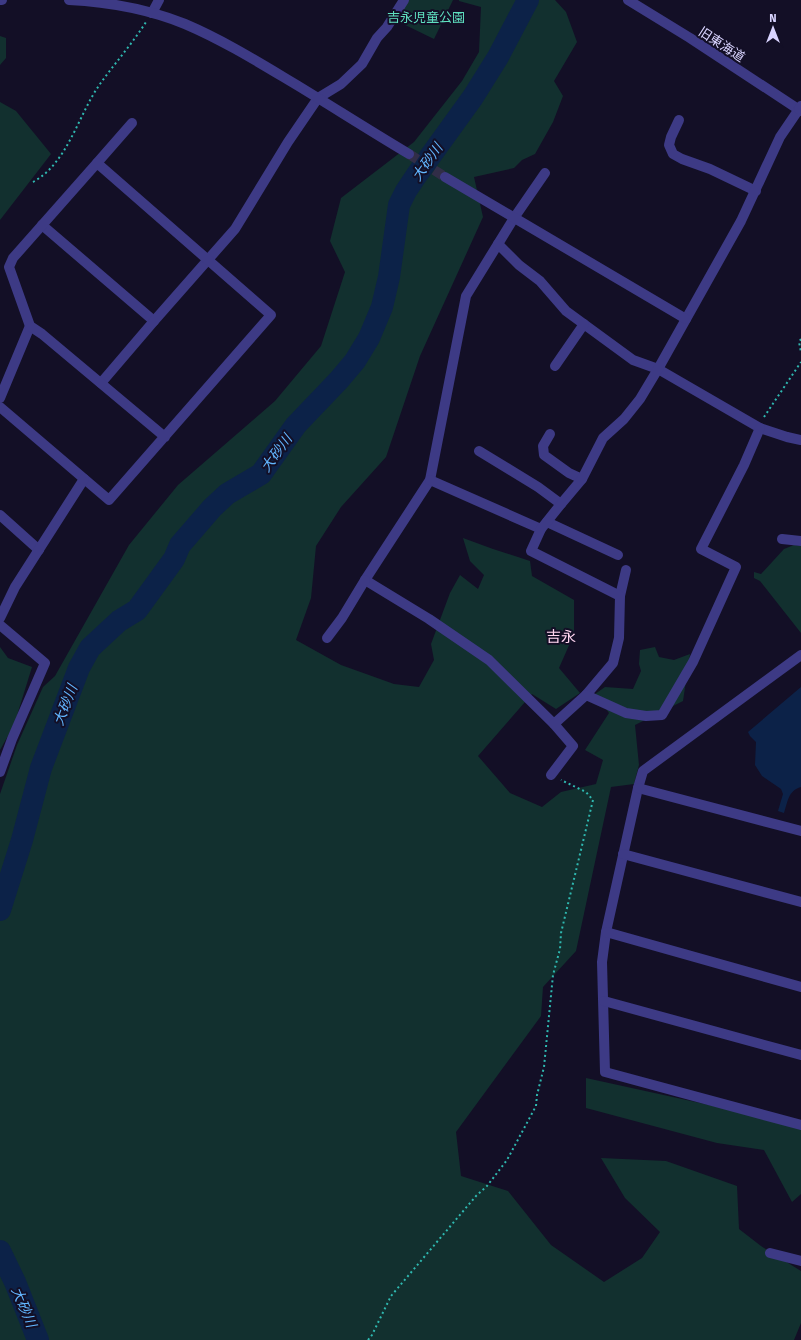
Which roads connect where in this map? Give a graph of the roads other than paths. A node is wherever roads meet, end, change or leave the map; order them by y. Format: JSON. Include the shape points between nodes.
{"nodes":[{"id":1,"x":69,"y":0,"type":"edge"},
{"id":2,"x":159,"y":0,"type":"edge"},
{"id":3,"x":404,"y":0,"type":"edge"},
{"id":4,"x":628,"y":0,"type":"edge"},
{"id":5,"x":152,"y":13,"type":"junction"},
{"id":6,"x":318,"y":98,"type":"junction"},
{"id":7,"x":800,"y":108,"type":"edge"},
{"id":8,"x":679,"y":120,"type":"dead end"},
{"id":9,"x":132,"y":123,"type":"dead end"},
{"id":10,"x":409,"y":154,"type":"tunnel mouth"},
{"id":11,"x":97,"y":163,"type":"junction"},
{"id":12,"x":545,"y":173,"type":"dead end"},
{"id":13,"x":445,"y":177,"type":"tunnel mouth"},
{"id":14,"x":756,"y":191,"type":"junction"},
{"id":15,"x":514,"y":218,"type":"junction"},
{"id":16,"x":42,"y":225,"type":"junction"},
{"id":17,"x":498,"y":244,"type":"junction"},
{"id":18,"x":208,"y":260,"type":"junction"},
{"id":19,"x":686,"y":319,"type":"junction"},
{"id":20,"x":154,"y":321,"type":"junction"},
{"id":21,"x":584,"y":324,"type":"junction"},
{"id":22,"x":30,"y":326,"type":"junction"},
{"id":23,"x":555,"y":366,"type":"dead end"},
{"id":24,"x":658,"y":369,"type":"junction"},
{"id":25,"x":101,"y":383,"type":"junction"},
{"id":26,"x":0,"y":398,"type":"edge"},
{"id":27,"x":0,"y":407,"type":"edge"},
{"id":28,"x":760,"y":428,"type":"junction"},
{"id":29,"x":550,"y":434,"type":"dead end"},
{"id":30,"x":165,"y":437,"type":"junction"},
{"id":31,"x":801,"y":440,"type":"edge"},
{"id":32,"x":479,"y":451,"type":"dead end"},
{"id":33,"x":84,"y":479,"type":"junction"},
{"id":34,"x":582,"y":479,"type":"junction"},
{"id":35,"x":430,"y":480,"type":"junction"},
{"id":36,"x":561,"y":504,"type":"junction"},
{"id":37,"x":0,"y":515,"type":"edge"},
{"id":38,"x":544,"y":526,"type":"junction"},
{"id":39,"x":782,"y":539,"type":"dead end"},
{"id":40,"x":801,"y":542,"type":"edge"},
{"id":41,"x":39,"y":550,"type":"junction"},
{"id":42,"x":618,"y":556,"type":"dead end"},
{"id":43,"x":626,"y":570,"type":"dead end"},
{"id":44,"x":365,"y":580,"type":"junction"},
{"id":45,"x":620,"y":596,"type":"junction"},
{"id":46,"x":0,"y":618,"type":"edge"},
{"id":47,"x":0,"y":625,"type":"edge"},
{"id":48,"x":327,"y":638,"type":"dead end"},
{"id":49,"x":801,"y":655,"type":"edge"},
{"id":50,"x":586,"y":695,"type":"junction"},
{"id":51,"x":554,"y":724,"type":"junction"},
{"id":52,"x":0,"y":772,"type":"edge"},
{"id":53,"x":551,"y":776,"type":"road end"},
{"id":54,"x":638,"y":788,"type":"junction"},
{"id":55,"x":801,"y":831,"type":"edge"},
{"id":56,"x":623,"y":854,"type":"junction"},
{"id":57,"x":801,"y":902,"type":"edge"},
{"id":58,"x":606,"y":932,"type":"junction"},
{"id":59,"x":801,"y":987,"type":"edge"},
{"id":60,"x":604,"y":1001,"type":"junction"},
{"id":61,"x":801,"y":1055,"type":"edge"},
{"id":62,"x":801,"y":1125,"type":"edge"},
{"id":63,"x":770,"y":1253,"type":"dead end"},
{"id":64,"x":801,"y":1261,"type":"edge"}],
"edges":[{"from":1,"to":5,"type":"street","via":[[116,4]]},
{"from":2,"to":5,"type":"street"},
{"from":3,"to":6,"type":"street","via":[[362,64],[341,84]]},
{"from":4,"to":7,"type":"street","name":"旧東海道"},
{"from":5,"to":6,"type":"street","via":[[185,24],[222,42]]},
{"from":6,"to":10,"type":"street"},
{"from":6,"to":18,"type":"street","via":[[288,142],[236,229]]},
{"from":7,"to":14,"type":"street","via":[[780,138]]},
{"from":8,"to":14,"type":"street","via":[[670,137],[669,145],[673,154]]},
{"from":9,"to":11,"type":"street"},
{"from":11,"to":16,"type":"street"},
{"from":11,"to":18,"type":"street"},
{"from":12,"to":15,"type":"street"},
{"from":13,"to":15,"type":"street"},
{"from":14,"to":19,"type":"street"},
{"from":15,"to":17,"type":"street"},
{"from":15,"to":19,"type":"street"},
{"from":16,"to":20,"type":"street"},
{"from":16,"to":22,"type":"street","via":[[12,258],[9,267]]},
{"from":17,"to":21,"type":"street","via":[[540,281],[566,311]]},
{"from":17,"to":35,"type":"street","via":[[466,296]]},
{"from":18,"to":20,"type":"street"},
{"from":18,"to":30,"type":"street","via":[[271,315]]},
{"from":19,"to":24,"type":"street"},
{"from":20,"to":25,"type":"street"},
{"from":21,"to":23,"type":"street"},
{"from":21,"to":24,"type":"street","via":[[633,360]]},
{"from":22,"to":25,"type":"street"},
{"from":22,"to":26,"type":"street"},
{"from":24,"to":28,"type":"street"},
{"from":24,"to":34,"type":"street","via":[[640,399],[624,419],[603,438]]},
{"from":25,"to":30,"type":"street"},
{"from":27,"to":33,"type":"street"},
{"from":28,"to":31,"type":"street"},
{"from":28,"to":50,"type":"street","via":[[701,549],[736,568],[693,662],[662,715],[646,716],[626,712]]},
{"from":29,"to":34,"type":"street","via":[[543,446],[544,455]]},
{"from":30,"to":33,"type":"street","via":[[109,500]]},
{"from":32,"to":36,"type":"street"},
{"from":33,"to":41,"type":"street"},
{"from":34,"to":36,"type":"street"},
{"from":35,"to":38,"type":"street"},
{"from":35,"to":44,"type":"street"},
{"from":36,"to":38,"type":"street"},
{"from":37,"to":41,"type":"street"},
{"from":38,"to":42,"type":"street"},
{"from":38,"to":45,"type":"street","via":[[531,551]]},
{"from":39,"to":40,"type":"street"},
{"from":41,"to":46,"type":"street","via":[[14,587]]},
{"from":43,"to":45,"type":"street"},
{"from":44,"to":48,"type":"street"},
{"from":44,"to":51,"type":"street","via":[[489,660]]},
{"from":45,"to":50,"type":"street","via":[[619,638],[612,663]]},
{"from":47,"to":52,"type":"street","via":[[45,663]]},
{"from":49,"to":54,"type":"street","via":[[648,766],[643,771]]},
{"from":50,"to":51,"type":"street"},
{"from":51,"to":53,"type":"street","via":[[573,746]]},
{"from":54,"to":55,"type":"street"},
{"from":54,"to":56,"type":"street"},
{"from":56,"to":57,"type":"street"},
{"from":56,"to":58,"type":"street"},
{"from":58,"to":59,"type":"street"},
{"from":58,"to":60,"type":"street","via":[[602,962]]},
{"from":60,"to":61,"type":"street"},
{"from":60,"to":62,"type":"street","via":[[606,1072]]},
{"from":63,"to":64,"type":"street"}]}
